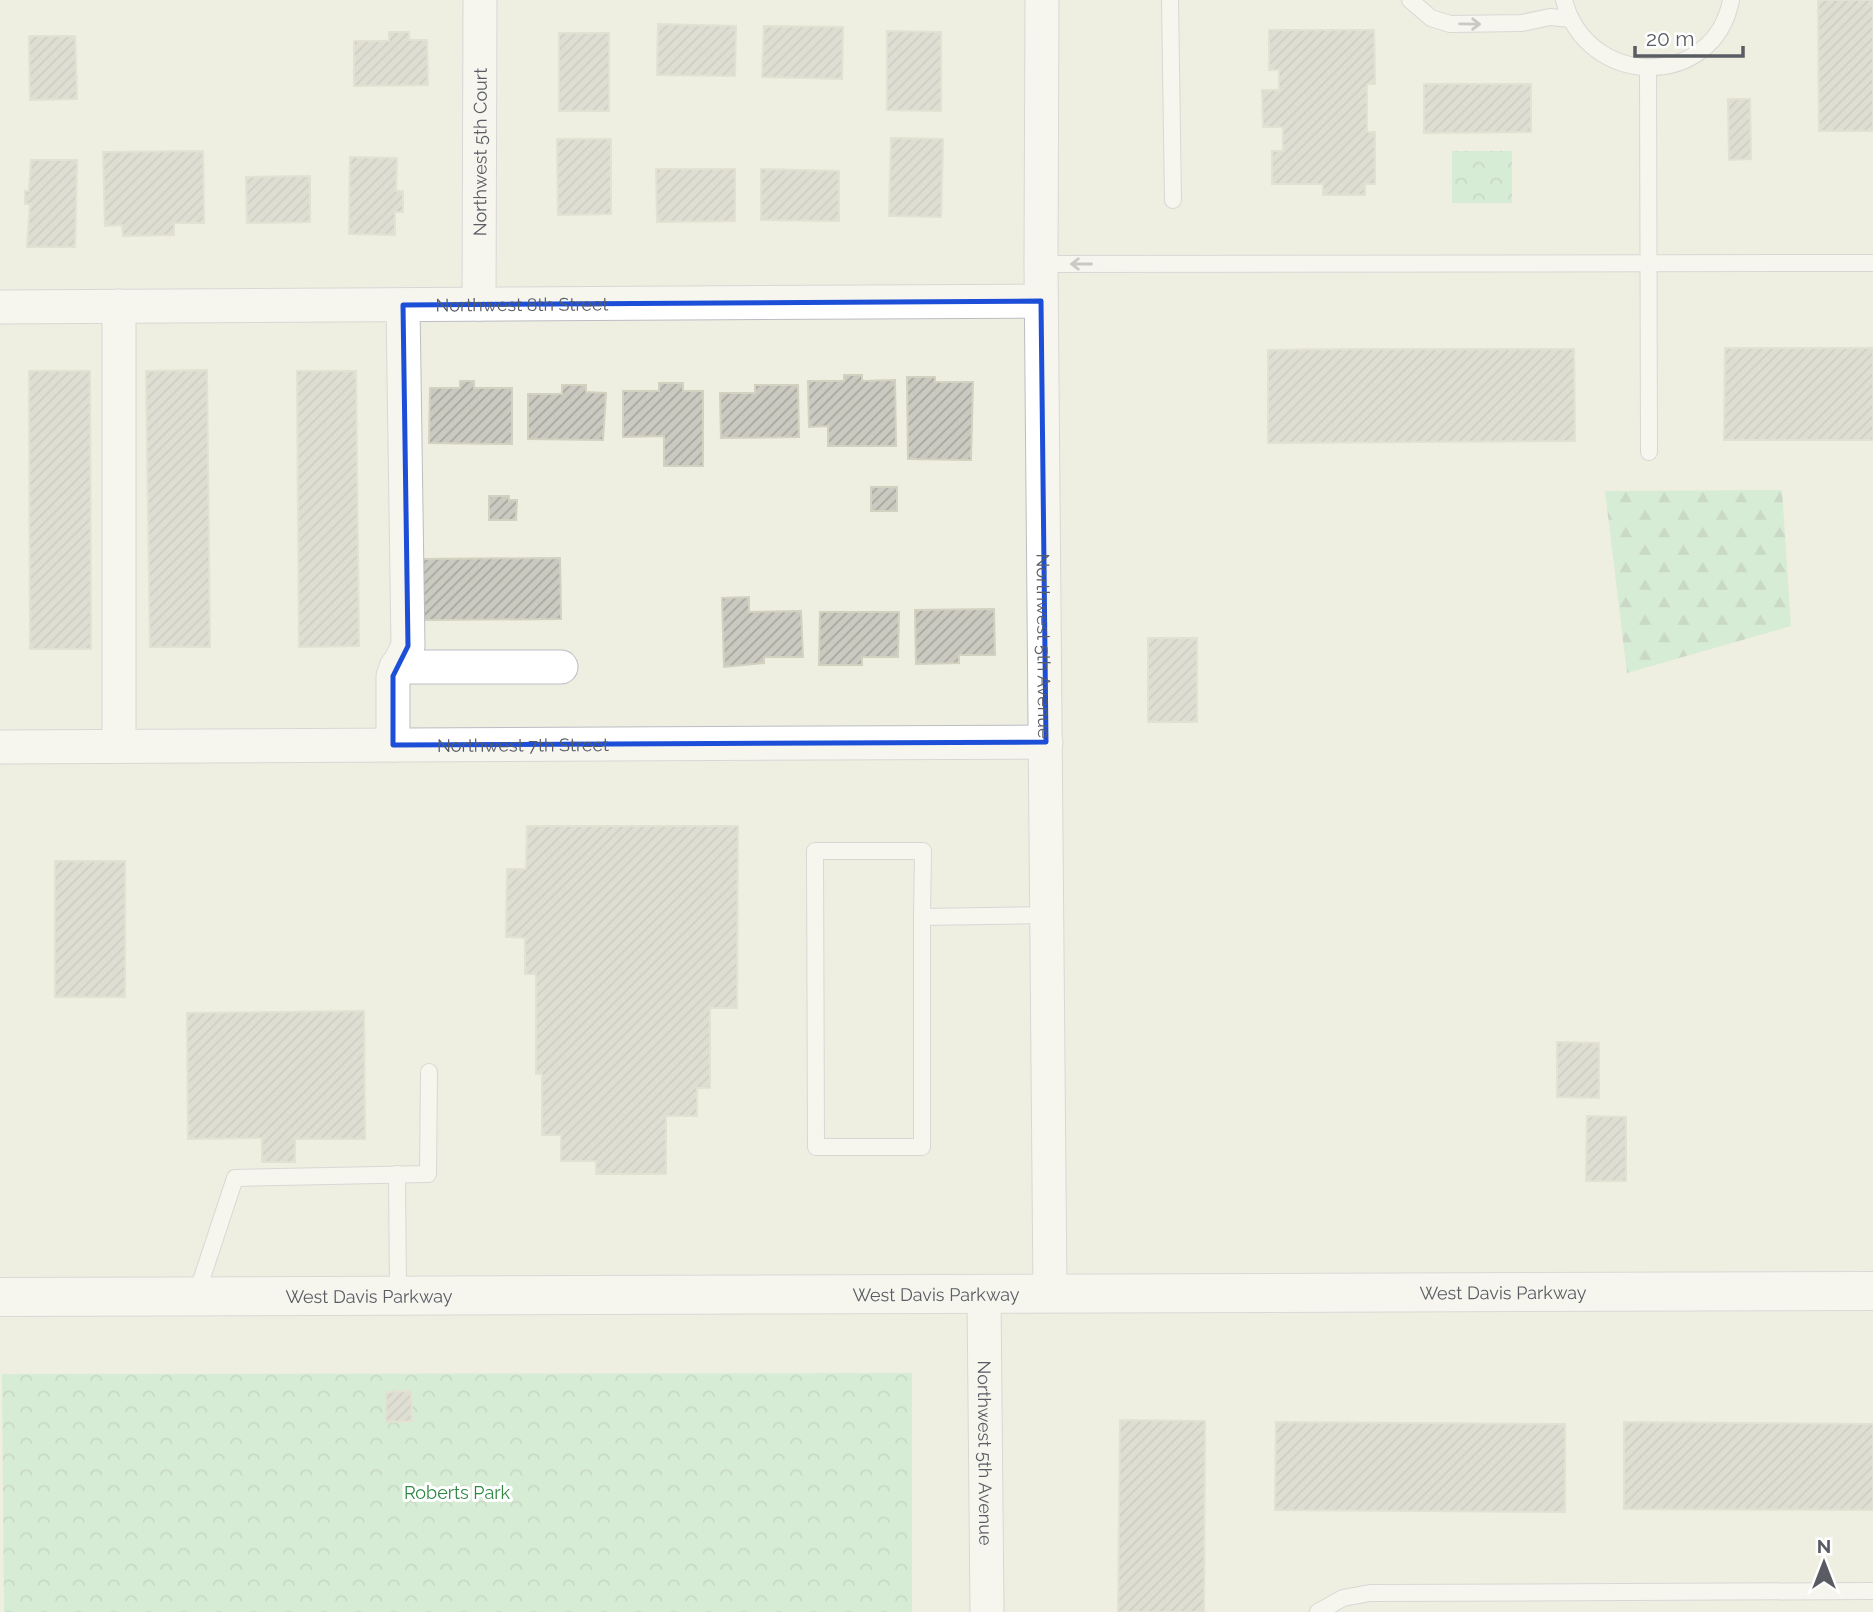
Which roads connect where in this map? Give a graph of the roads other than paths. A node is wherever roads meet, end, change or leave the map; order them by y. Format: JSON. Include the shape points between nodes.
{"nodes":[{"id":1,"x":480,"y":0,"type":"edge"},
{"id":2,"x":1042,"y":0,"type":"edge"},
{"id":3,"x":1170,"y":0,"type":"edge"},
{"id":4,"x":1410,"y":0,"type":"edge"},
{"id":5,"x":1564,"y":0,"type":"edge"},
{"id":6,"x":1731,"y":0,"type":"edge"},
{"id":7,"x":1571,"y":19,"type":"junction"},
{"id":8,"x":1648,"y":68,"type":"junction"},
{"id":9,"x":1173,"y":200,"type":"dead end"},
{"id":10,"x":1873,"y":263,"type":"edge"},
{"id":11,"x":1041,"y":264,"type":"junction"},
{"id":12,"x":1648,"y":265,"type":"junction"},
{"id":13,"x":1041,"y":300,"type":"junction"},
{"id":14,"x":479,"y":304,"type":"junction"},
{"id":15,"x":403,"y":305,"type":"junction"},
{"id":16,"x":119,"y":306,"type":"junction"},
{"id":17,"x":0,"y":307,"type":"edge"},
{"id":18,"x":1649,"y":452,"type":"dead end"},
{"id":19,"x":397,"y":667,"type":"junction"},
{"id":20,"x":561,"y":667,"type":"dead end"},
{"id":21,"x":1046,"y":742,"type":"junction"},
{"id":22,"x":393,"y":745,"type":"junction"},
{"id":23,"x":119,"y":746,"type":"junction"},
{"id":24,"x":0,"y":747,"type":"edge"},
{"id":25,"x":1048,"y":915,"type":"junction"},
{"id":26,"x":922,"y":917,"type":"junction"},
{"id":27,"x":429,"y":1072,"type":"dead end"},
{"id":28,"x":397,"y":1174,"type":"junction"},
{"id":29,"x":1873,"y":1290,"type":"edge"},
{"id":30,"x":1050,"y":1293,"type":"junction"},
{"id":31,"x":984,"y":1294,"type":"junction"},
{"id":32,"x":398,"y":1295,"type":"junction"},
{"id":33,"x":196,"y":1296,"type":"junction"},
{"id":34,"x":0,"y":1297,"type":"edge"},
{"id":35,"x":1873,"y":1591,"type":"edge"},
{"id":36,"x":987,"y":1612,"type":"edge"},
{"id":37,"x":1318,"y":1612,"type":"edge"}],
"edges":[{"from":1,"to":14,"type":"street","name":"Northwest 5th Court"},
{"from":2,"to":11,"type":"street","name":"Northwest 5th Avenue"},
{"from":3,"to":9,"type":"lane"},
{"from":4,"to":7,"type":"lane","one_way":true,"via":[[1431,18],[1450,24]]},
{"from":5,"to":7,"type":"lane"},
{"from":6,"to":8,"type":"lane","via":[[1716,35],[1698,53],[1674,64]]},
{"from":7,"to":8,"type":"lane","via":[[1602,55],[1624,65]]},
{"from":8,"to":12,"type":"lane"},
{"from":10,"to":12,"type":"lane"},
{"from":12,"to":11,"type":"lane","one_way":true},
{"from":11,"to":13,"type":"street","name":"Northwest 5th Avenue"},
{"from":12,"to":18,"type":"lane"},
{"from":13,"to":14,"type":"street","name":"Northwest 8th Street"},
{"from":13,"to":21,"type":"street","name":"Northwest 5th Avenue"},
{"from":14,"to":15,"type":"street","name":"Northwest 8th Street"},
{"from":15,"to":16,"type":"street","name":"Northwest 8th Street"},
{"from":15,"to":19,"type":"street","via":[[408,646]]},
{"from":16,"to":17,"type":"street","name":"Northwest 8th Street"},
{"from":16,"to":23,"type":"street"},
{"from":19,"to":20,"type":"street"},
{"from":19,"to":22,"type":"street","via":[[393,676]]},
{"from":21,"to":22,"type":"street","name":"Northwest 7th Street"},
{"from":21,"to":25,"type":"street","name":"Northwest 5th Avenue"},
{"from":22,"to":23,"type":"street","name":"Northwest 7th Street"},
{"from":23,"to":24,"type":"street","name":"Northwest 7th Street"},
{"from":25,"to":26,"type":"lane"},
{"from":25,"to":30,"type":"street","name":"Northwest 5th Avenue"},
{"from":26,"to":26,"type":"lane","via":[[923,851],[815,851],[816,1147],[922,1147]]},
{"from":27,"to":28,"type":"lane","via":[[428,1174]]},
{"from":28,"to":32,"type":"lane"},
{"from":28,"to":33,"type":"lane","via":[[235,1178]]},
{"from":29,"to":30,"type":"street","name":"West Davis Parkway"},
{"from":30,"to":31,"type":"street","name":"West Davis Parkway"},
{"from":31,"to":32,"type":"street","name":"West Davis Parkway"},
{"from":31,"to":36,"type":"street","name":"Northwest 5th Avenue"},
{"from":32,"to":33,"type":"street","name":"West Davis Parkway"},
{"from":33,"to":34,"type":"street","name":"West Davis Parkway"},
{"from":35,"to":37,"type":"lane","via":[[1370,1593],[1343,1598]]}]}
